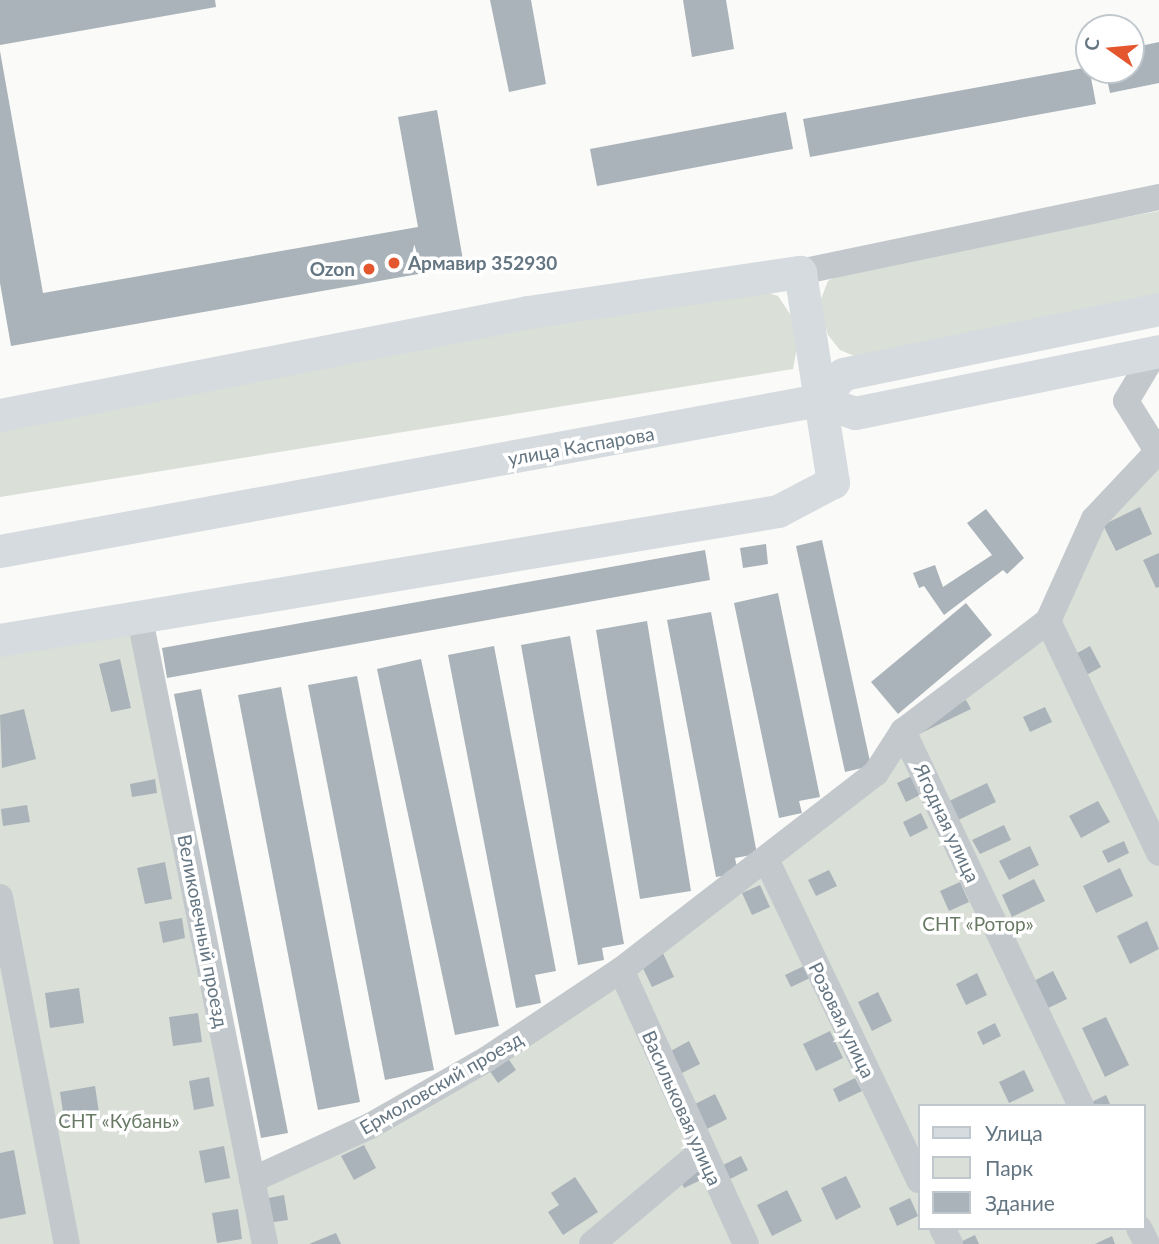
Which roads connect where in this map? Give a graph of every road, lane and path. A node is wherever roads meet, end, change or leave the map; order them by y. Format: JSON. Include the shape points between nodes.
{"nodes":[{"id":1,"x":1159,"y":197,"type":"edge"},
{"id":2,"x":800,"y":272,"type":"junction"},
{"id":3,"x":1159,"y":309,"type":"edge"},
{"id":4,"x":1158,"y":351,"type":"edge"},
{"id":5,"x":819,"y":400,"type":"junction"},
{"id":6,"x":0,"y":415,"type":"edge"},
{"id":7,"x":1159,"y":452,"type":"edge"},
{"id":8,"x":0,"y":551,"type":"edge"},
{"id":9,"x":140,"y":619,"type":"junction"},
{"id":10,"x":1048,"y":621,"type":"junction"},
{"id":11,"x":0,"y":640,"type":"edge"},
{"id":12,"x":903,"y":731,"type":"junction"},
{"id":13,"x":1159,"y":853,"type":"edge"},
{"id":14,"x":766,"y":859,"type":"junction"},
{"id":15,"x":0,"y":897,"type":"edge"},
{"id":16,"x":621,"y":970,"type":"junction"},
{"id":17,"x":1080,"y":1104,"type":"edge"},
{"id":18,"x":701,"y":1152,"type":"junction"},
{"id":19,"x":918,"y":1178,"type":"edge"},
{"id":20,"x":252,"y":1180,"type":"junction"},
{"id":21,"x":66,"y":1244,"type":"edge"},
{"id":22,"x":265,"y":1244,"type":"edge"},
{"id":23,"x":592,"y":1244,"type":"edge"},
{"id":24,"x":746,"y":1244,"type":"edge"}],
"edges":[{"from":1,"to":2,"type":"street"},
{"from":2,"to":5,"type":"main road"},
{"from":2,"to":6,"type":"main road","via":[[528,312]]},
{"from":3,"to":5,"type":"main road","via":[[843,374]]},
{"from":4,"to":5,"type":"main road","via":[[855,413]]},
{"from":4,"to":7,"type":"street","via":[[1126,401]]},
{"from":5,"to":8,"type":"main road","name":"улица Каспарова"},
{"from":5,"to":9,"type":"main road","via":[[834,482],[778,511]]},
{"from":7,"to":10,"type":"street","via":[[1094,519]]},
{"from":9,"to":11,"type":"main road"},
{"from":9,"to":20,"type":"street","name":"Великовечный проезд"},
{"from":10,"to":12,"type":"street"},
{"from":10,"to":13,"type":"street"},
{"from":12,"to":14,"type":"street","name":"Ермоловский проезд","via":[[876,773]]},
{"from":12,"to":17,"type":"street","name":"Ягодная улица"},
{"from":14,"to":16,"type":"street","name":"Ермоловский проезд"},
{"from":14,"to":19,"type":"street","name":"Розовая улица"},
{"from":15,"to":21,"type":"street"},
{"from":16,"to":18,"type":"street","name":"Васильковая улица"},
{"from":16,"to":20,"type":"street","name":"Ермоловский проезд","via":[[487,1059],[370,1126]]},
{"from":18,"to":23,"type":"street"},
{"from":18,"to":24,"type":"street","name":"Васильковая улица"},
{"from":20,"to":22,"type":"street","name":"Великовечный проезд"}]}
